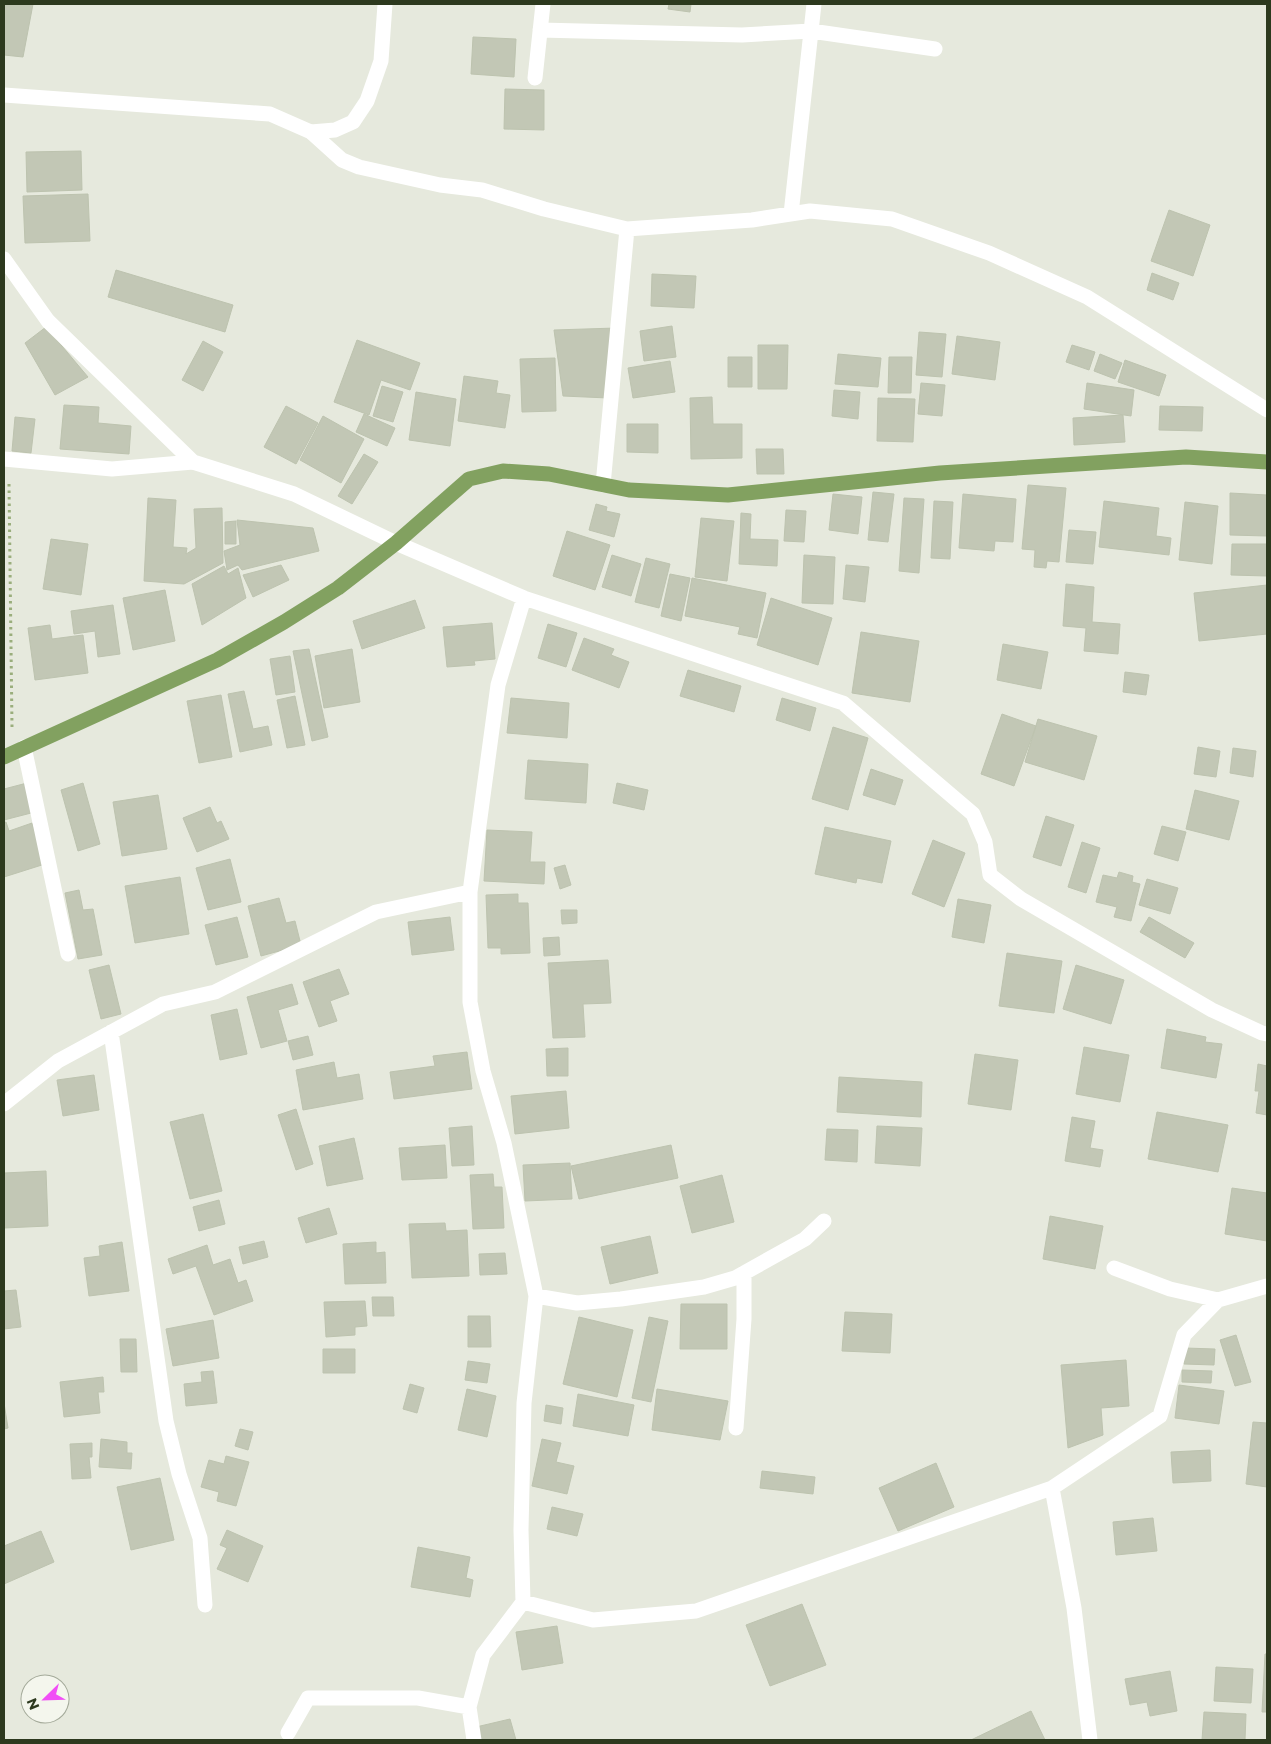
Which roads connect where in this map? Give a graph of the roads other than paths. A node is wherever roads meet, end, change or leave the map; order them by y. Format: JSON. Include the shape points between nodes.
{"nodes":[{"id":1,"x":385,"y":4,"type":"edge"},
{"id":2,"x":543,"y":4,"type":"edge"},
{"id":3,"x":814,"y":4,"type":"edge"},
{"id":4,"x":540,"y":30,"type":"junction"},
{"id":5,"x":811,"y":31,"type":"junction"},
{"id":6,"x":936,"y":49,"type":"dead end"},
{"id":7,"x":535,"y":78,"type":"dead end"},
{"id":8,"x":4,"y":94,"type":"edge"},
{"id":9,"x":311,"y":132,"type":"junction"},
{"id":10,"x":791,"y":214,"type":"junction"},
{"id":11,"x":627,"y":229,"type":"junction"},
{"id":12,"x":4,"y":259,"type":"edge"},
{"id":13,"x":1267,"y":410,"type":"edge"},
{"id":14,"x":6,"y":460,"type":"edge"},
{"id":15,"x":192,"y":462,"type":"junction"},
{"id":16,"x":1267,"y":462,"type":"edge"},
{"id":17,"x":602,"y":485,"type":"junction"},
{"id":18,"x":396,"y":543,"type":"junction"},
{"id":19,"x":524,"y":598,"type":"junction"},
{"id":20,"x":14,"y":752,"type":"edge"},
{"id":21,"x":470,"y":892,"type":"junction"},
{"id":22,"x":68,"y":954,"type":"dead end"},
{"id":23,"x":111,"y":1032,"type":"junction"},
{"id":24,"x":1267,"y":1034,"type":"edge"},
{"id":25,"x":4,"y":1104,"type":"edge"},
{"id":26,"x":824,"y":1221,"type":"dead end"},
{"id":27,"x":1114,"y":1268,"type":"dead end"},
{"id":28,"x":744,"y":1273,"type":"junction"},
{"id":29,"x":1267,"y":1286,"type":"edge"},
{"id":30,"x":536,"y":1296,"type":"junction"},
{"id":31,"x":1218,"y":1300,"type":"junction"},
{"id":32,"x":736,"y":1428,"type":"dead end"},
{"id":33,"x":1052,"y":1488,"type":"junction"},
{"id":34,"x":523,"y":1602,"type":"junction"},
{"id":35,"x":205,"y":1605,"type":"dead end"},
{"id":36,"x":469,"y":1707,"type":"junction"},
{"id":37,"x":288,"y":1733,"type":"dead end"},
{"id":38,"x":474,"y":1740,"type":"edge"},
{"id":39,"x":1090,"y":1740,"type":"edge"}],
"edges":[{"from":1,"to":9,"type":"street","via":[[381,61],[367,101],[353,122],[335,130]]},
{"from":2,"to":4,"type":"street"},
{"from":3,"to":5,"type":"street"},
{"from":4,"to":5,"type":"street","via":[[742,35]]},
{"from":4,"to":7,"type":"street"},
{"from":5,"to":6,"type":"street"},
{"from":5,"to":10,"type":"street"},
{"from":8,"to":9,"type":"street","via":[[270,114]]},
{"from":9,"to":11,"type":"street","via":[[342,160],[359,167],[440,185],[482,190]]},
{"from":10,"to":11,"type":"street"},
{"from":10,"to":13,"type":"street","via":[[810,211],[892,219],[989,253],[1087,298]]},
{"from":11,"to":17,"type":"street"},
{"from":12,"to":15,"type":"street","via":[[48,321]]},
{"from":14,"to":15,"type":"street","via":[[112,469]]},
{"from":15,"to":18,"type":"street","via":[[294,494]]},
{"from":16,"to":17,"type":"main road","via":[[1186,458],[1137,460],[940,473],[728,495],[629,490]]},
{"from":17,"to":18,"type":"main road","via":[[550,474],[503,471],[469,479]]},
{"from":18,"to":19,"type":"street"},
{"from":18,"to":20,"type":"main road","via":[[338,588],[217,660]]},
{"from":19,"to":21,"type":"street","via":[[498,685]]},
{"from":19,"to":24,"type":"street","via":[[843,703],[973,814],[985,842],[990,874],[1021,899],[1212,1010]]},
{"from":20,"to":22,"type":"street"},
{"from":21,"to":23,"type":"street","via":[[376,912],[215,992],[163,1004]]},
{"from":21,"to":30,"type":"street","via":[[470,1002],[482,1071],[504,1143]]},
{"from":23,"to":25,"type":"street","via":[[58,1062]]},
{"from":23,"to":35,"type":"street","via":[[166,1421],[200,1538]]},
{"from":26,"to":28,"type":"street","via":[[805,1239]]},
{"from":27,"to":31,"type":"street","via":[[1170,1289]]},
{"from":28,"to":30,"type":"street","via":[[704,1286],[621,1300],[577,1303]]},
{"from":28,"to":32,"type":"street"},
{"from":29,"to":31,"type":"street"},
{"from":30,"to":34,"type":"street","via":[[524,1403]]},
{"from":31,"to":33,"type":"street","via":[[1184,1335],[1160,1416]]},
{"from":33,"to":34,"type":"street","via":[[696,1611],[593,1620]]},
{"from":33,"to":39,"type":"street","via":[[1074,1608]]},
{"from":34,"to":36,"type":"street","via":[[483,1655]]},
{"from":36,"to":37,"type":"street","via":[[418,1698],[308,1698]]},
{"from":36,"to":38,"type":"street"}]}
